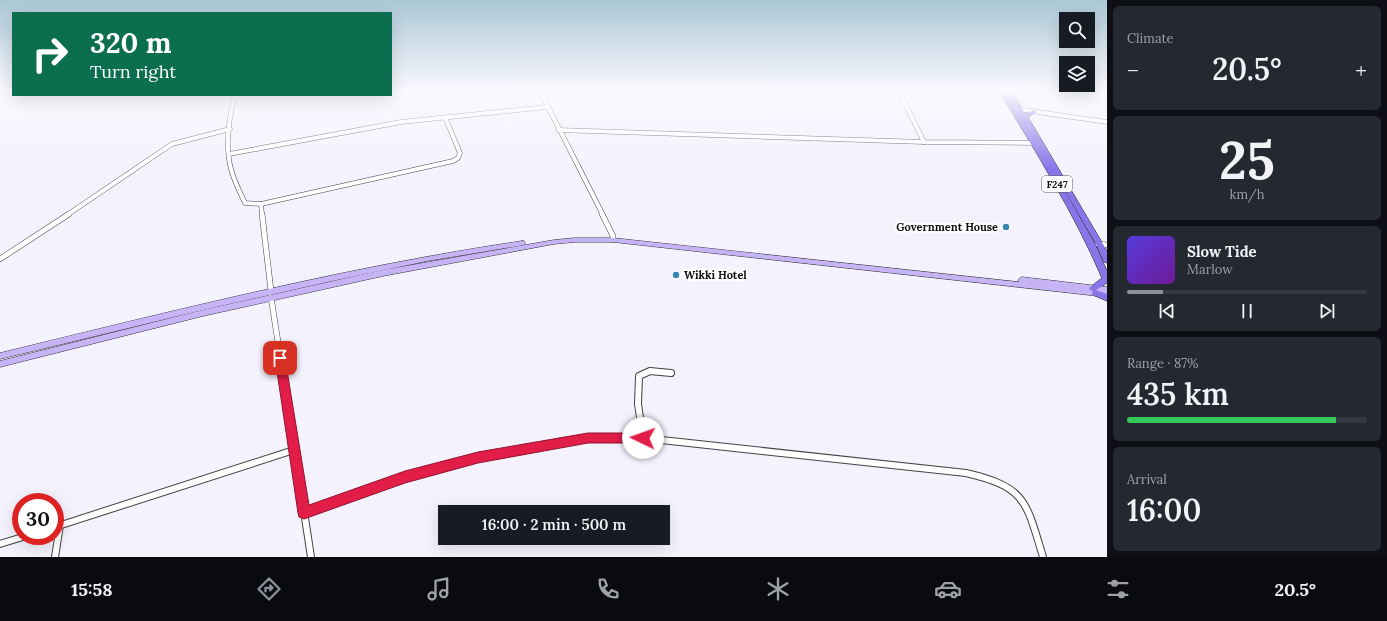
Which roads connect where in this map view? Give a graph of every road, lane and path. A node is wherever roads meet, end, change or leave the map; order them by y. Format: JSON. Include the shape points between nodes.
{"nodes":[{"id":1,"x":232,"y":117,"type":"edge"},
{"id":2,"x":445,"y":117,"type":"joint"},
{"id":3,"x":552,"y":117,"type":"edge"},
{"id":4,"x":912,"y":117,"type":"edge"},
{"id":5,"x":1021,"y":117,"type":"edge"},
{"id":6,"x":1026,"y":117,"type":"edge"},
{"id":7,"x":1070,"y":117,"type":"edge"},
{"id":8,"x":1107,"y":122,"type":"edge"},
{"id":9,"x":230,"y":128,"type":"junction"},
{"id":10,"x":558,"y":130,"type":"junction"},
{"id":11,"x":924,"y":142,"type":"junction"},
{"id":12,"x":1034,"y":143,"type":"junction"},
{"id":13,"x":229,"y":154,"type":"junction"},
{"id":14,"x":260,"y":204,"type":"junction"},
{"id":15,"x":613,"y":238,"type":"junction"},
{"id":16,"x":1091,"y":244,"type":"junction"},
{"id":17,"x":1103,"y":245,"type":"edge"},
{"id":18,"x":0,"y":259,"type":"edge"},
{"id":19,"x":1107,"y":260,"type":"edge"},
{"id":20,"x":1107,"y":279,"type":"edge"},
{"id":21,"x":1095,"y":290,"type":"junction"},
{"id":22,"x":1107,"y":290,"type":"edge"},
{"id":23,"x":271,"y":294,"type":"junction"},
{"id":24,"x":1107,"y":294,"type":"edge"},
{"id":25,"x":1107,"y":298,"type":"edge"},
{"id":26,"x":0,"y":356,"type":"edge"},
{"id":27,"x":0,"y":364,"type":"edge"},
{"id":28,"x":671,"y":374,"type":"dead end"},
{"id":29,"x":643,"y":438,"type":"junction"},
{"id":30,"x":294,"y":450,"type":"junction"},
{"id":31,"x":304,"y":513,"type":"junction"},
{"id":32,"x":64,"y":524,"type":"edge"},
{"id":33,"x":12,"y":540,"type":"edge"},
{"id":34,"x":0,"y":544,"type":"edge"},
{"id":35,"x":55,"y":545,"type":"edge"},
{"id":36,"x":54,"y":557,"type":"edge"},
{"id":37,"x":311,"y":557,"type":"edge"},
{"id":38,"x":1043,"y":557,"type":"edge"}],
"edges":[{"from":1,"to":9,"type":"street"},
{"from":2,"to":13,"type":"street","via":[[355,130]]},
{"from":2,"to":14,"type":"street","via":[[460,154],[453,161]]},
{"from":3,"to":10,"type":"street"},
{"from":4,"to":11,"type":"street"},
{"from":5,"to":12,"type":"main road","number":"F247"},
{"from":6,"to":17,"type":"main road","number":"F247"},
{"from":7,"to":8,"type":"street"},
{"from":9,"to":13,"type":"street"},
{"from":9,"to":18,"type":"street","via":[[172,144]]},
{"from":10,"to":11,"type":"street"},
{"from":10,"to":15,"type":"street"},
{"from":11,"to":12,"type":"street"},
{"from":12,"to":16,"type":"main road","number":"F247"},
{"from":13,"to":14,"type":"street","via":[[230,168],[245,203]]},
{"from":14,"to":23,"type":"street"},
{"from":15,"to":21,"type":"street"},
{"from":15,"to":23,"type":"street","via":[[554,242]]},
{"from":16,"to":17,"type":"street"},
{"from":16,"to":20,"type":"main road","number":"F247"},
{"from":17,"to":19,"type":"main road","number":"F247"},
{"from":20,"to":21,"type":"main road"},
{"from":21,"to":22,"type":"street"},
{"from":21,"to":24,"type":"street"},
{"from":21,"to":25,"type":"main road"},
{"from":23,"to":26,"type":"street","via":[[198,307]]},
{"from":23,"to":27,"type":"street"},
{"from":23,"to":30,"type":"street"},
{"from":28,"to":29,"type":"street","via":[[650,370],[639,376],[638,404]]},
{"from":29,"to":31,"type":"street","via":[[588,438],[478,457],[405,477]]},
{"from":29,"to":38,"type":"street","via":[[987,477],[1007,485],[1024,501]]},
{"from":30,"to":31,"type":"street"},
{"from":30,"to":32,"type":"street"},
{"from":31,"to":37,"type":"street"},
{"from":33,"to":34,"type":"street"},
{"from":35,"to":36,"type":"street"}]}
